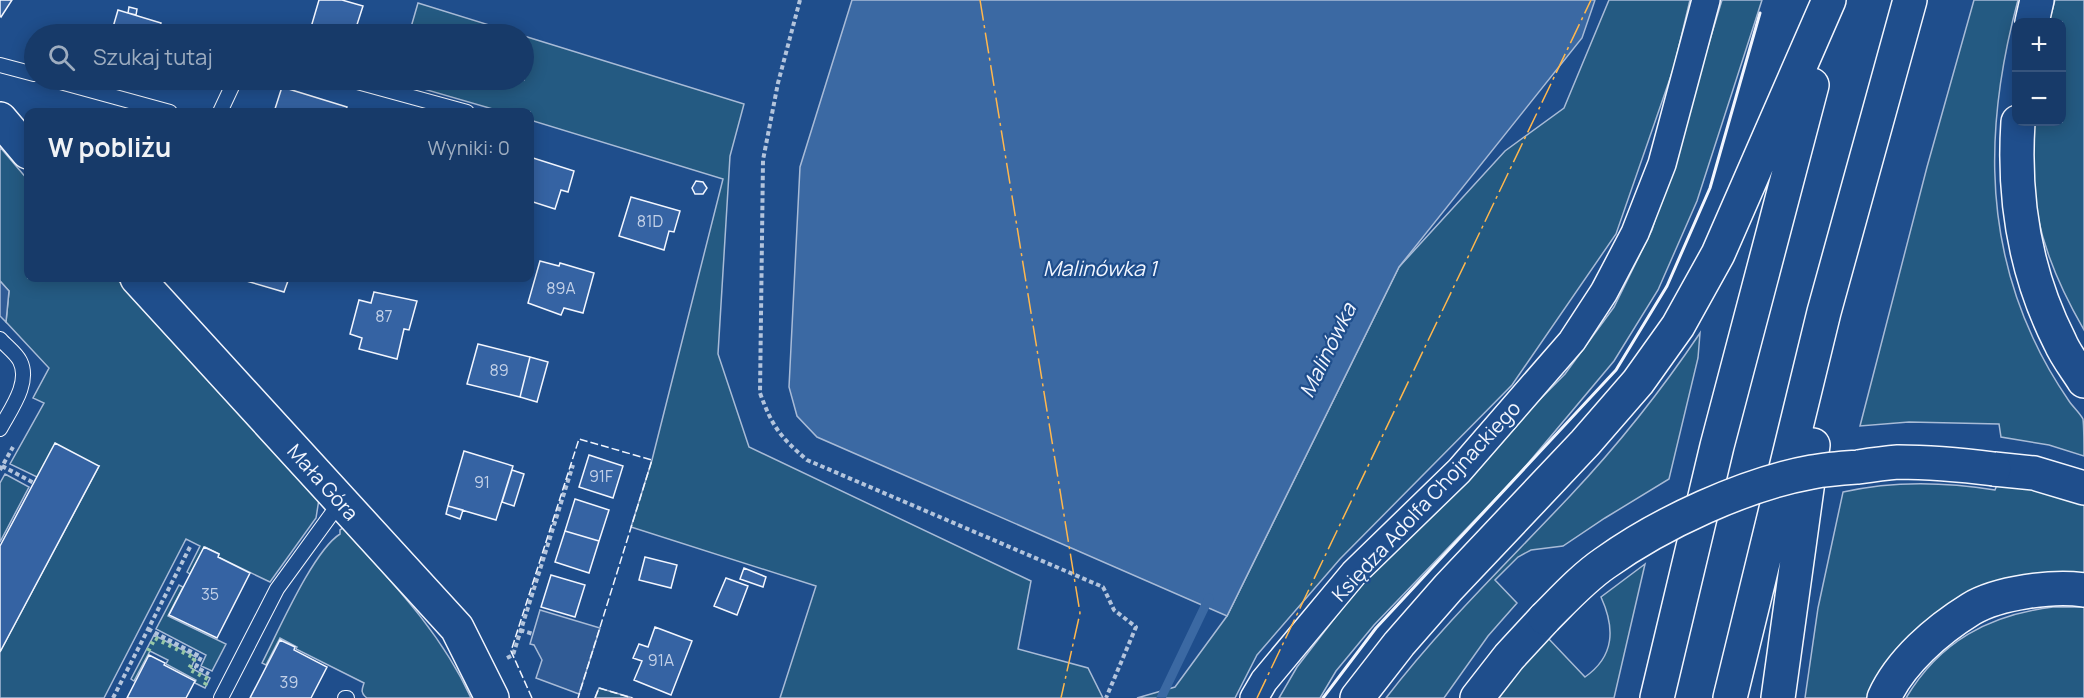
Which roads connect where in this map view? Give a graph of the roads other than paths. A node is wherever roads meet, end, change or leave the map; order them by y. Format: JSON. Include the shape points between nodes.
{"nodes":[{"id":1,"x":1706,"y":0,"type":"edge"},
{"id":2,"x":1829,"y":0,"type":"edge"},
{"id":3,"x":1836,"y":0,"type":"edge"},
{"id":4,"x":1910,"y":0,"type":"edge"},
{"id":5,"x":2037,"y":0,"type":"edge"},
{"id":6,"x":2033,"y":18,"type":"edge"},
{"id":7,"x":0,"y":65,"type":"edge"},
{"id":8,"x":24,"y":71,"type":"edge"},
{"id":9,"x":90,"y":90,"type":"edge"},
{"id":10,"x":231,"y":90,"type":"edge"},
{"id":11,"x":387,"y":90,"type":"edge"},
{"id":12,"x":155,"y":108,"type":"edge"},
{"id":13,"x":222,"y":108,"type":"edge"},
{"id":14,"x":452,"y":108,"type":"edge"},
{"id":15,"x":0,"y":119,"type":"edge"},
{"id":16,"x":2018,"y":126,"type":"edge"},
{"id":17,"x":24,"y":147,"type":"edge"},
{"id":18,"x":141,"y":282,"type":"edge"},
{"id":19,"x":1824,"y":312,"type":"junction"},
{"id":20,"x":0,"y":339,"type":"edge"},
{"id":21,"x":2084,"y":381,"type":"edge"},
{"id":22,"x":0,"y":429,"type":"edge"},
{"id":23,"x":2084,"y":488,"type":"edge"},
{"id":24,"x":341,"y":501,"type":"junction"},
{"id":25,"x":2084,"y":590,"type":"edge"},
{"id":26,"x":221,"y":698,"type":"edge"},
{"id":27,"x":492,"y":698,"type":"edge"},
{"id":28,"x":1254,"y":698,"type":"edge"},
{"id":29,"x":1357,"y":698,"type":"edge"},
{"id":30,"x":1477,"y":698,"type":"edge"},
{"id":31,"x":1657,"y":698,"type":"edge"},
{"id":32,"x":1730,"y":698,"type":"edge"},
{"id":33,"x":1778,"y":698,"type":"edge"},
{"id":34,"x":1884,"y":698,"type":"edge"}],
"edges":[{"from":1,"to":28,"type":"street","name":"Księdza Adolfa Chojnackiego","via":[[1662,164],[1635,233],[1579,331],[1459,471],[1354,573]]},
{"from":2,"to":29,"type":"main road","via":[[1723,244],[1678,326],[1638,382],[1448,588]]},
{"from":3,"to":31,"type":"main road","via":[[1720,434]]},
{"from":4,"to":19,"type":"main road"},
{"from":5,"to":6,"type":"main road"},
{"from":7,"to":8,"type":"lane"},
{"from":9,"to":12,"type":"lane"},
{"from":10,"to":13,"type":"lane"},
{"from":11,"to":14,"type":"lane"},
{"from":15,"to":17,"type":"main road"},
{"from":16,"to":21,"type":"main road","via":[[2019,204],[2026,252],[2060,344]]},
{"from":18,"to":24,"type":"main road","name":"Mała Góra"},
{"from":19,"to":32,"type":"main road"},
{"from":19,"to":33,"type":"main road","via":[[1816,416]]},
{"from":20,"to":22,"type":"lane","via":[[20,361],[23,376],[18,396]]},
{"from":23,"to":30,"type":"main road","bridge":true,"via":[[2034,473],[1896,462],[1812,472],[1775,481],[1681,519],[1604,563],[1545,618]]},
{"from":24,"to":26,"type":"lane","via":[[277,589]]},
{"from":24,"to":27,"type":"main road","name":"Mała Góra","via":[[458,628]]},
{"from":25,"to":34,"type":"main road","via":[[2038,590],[1972,608],[1913,656]]}]}
